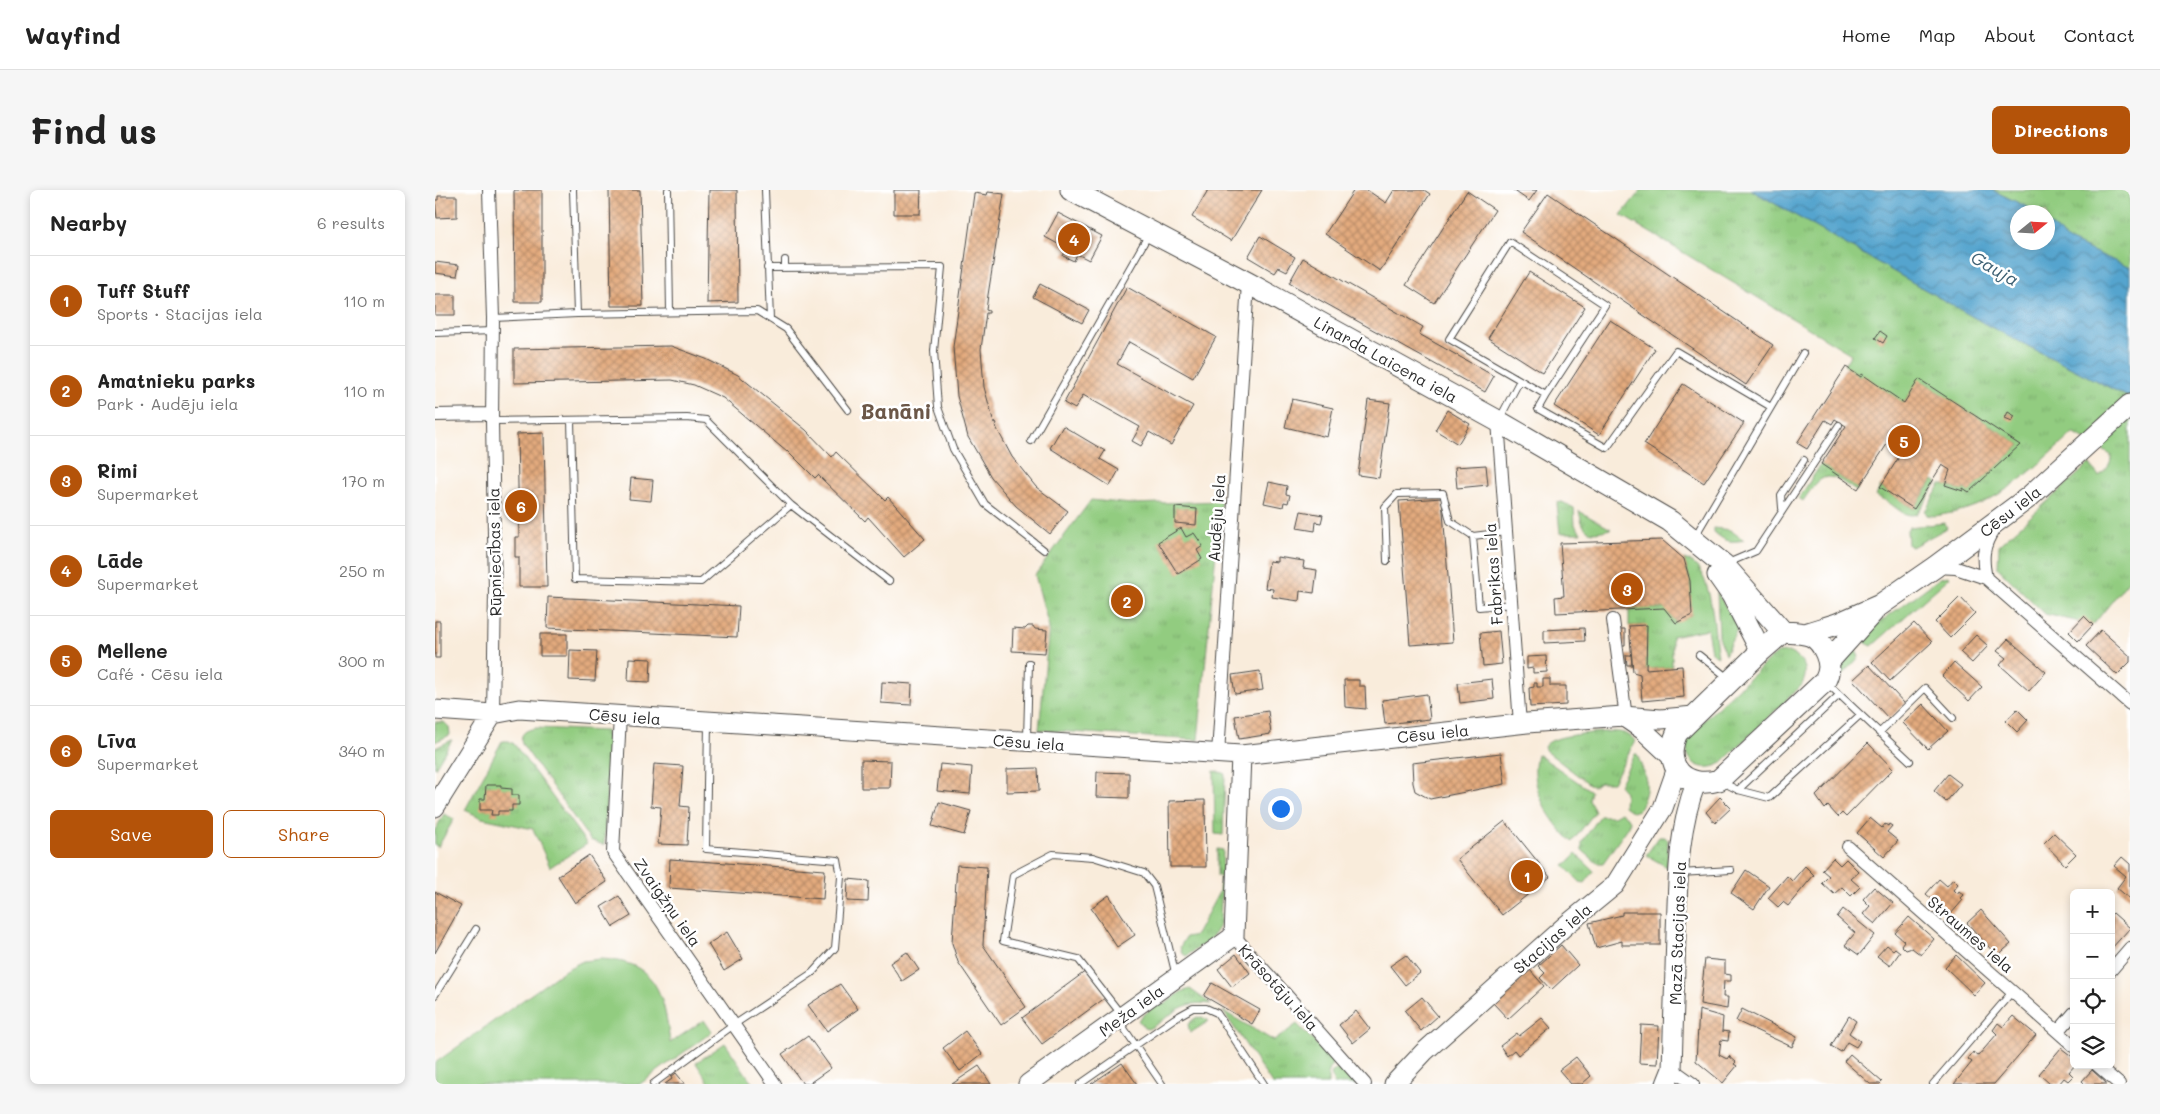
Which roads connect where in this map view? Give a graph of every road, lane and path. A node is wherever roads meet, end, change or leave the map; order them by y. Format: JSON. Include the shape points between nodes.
{"nodes":[{"id":1,"x":489,"y":190,"type":"edge"},
{"id":2,"x":573,"y":190,"type":"edge"},
{"id":3,"x":668,"y":190,"type":"edge"},
{"id":4,"x":765,"y":190,"type":"edge"},
{"id":5,"x":1071,"y":190,"type":"edge"},
{"id":6,"x":1150,"y":232,"type":"junction"},
{"id":7,"x":785,"y":260,"type":"dead end"},
{"id":8,"x":767,"y":268,"type":"junction"},
{"id":9,"x":785,"y":268,"type":"junction"},
{"id":10,"x":1248,"y":283,"type":"junction"},
{"id":11,"x":670,"y":312,"type":"junction"},
{"id":12,"x":577,"y":314,"type":"junction"},
{"id":13,"x":493,"y":318,"type":"junction"},
{"id":14,"x":770,"y":319,"type":"junction"},
{"id":15,"x":493,"y":331,"type":"junction"},
{"id":16,"x":435,"y":333,"type":"edge"},
{"id":17,"x":1803,"y":353,"type":"dead end"},
{"id":18,"x":1520,"y":380,"type":"junction"},
{"id":19,"x":1546,"y":395,"type":"junction"},
{"id":20,"x":2130,"y":405,"type":"edge"},
{"id":21,"x":1771,"y":407,"type":"junction"},
{"id":22,"x":847,"y":410,"type":"dead end"},
{"id":23,"x":435,"y":414,"type":"edge"},
{"id":24,"x":492,"y":418,"type":"junction"},
{"id":25,"x":571,"y":420,"type":"junction"},
{"id":26,"x":1498,"y":421,"type":"junction"},
{"id":27,"x":1839,"y":425,"type":"dead end"},
{"id":28,"x":1031,"y":441,"type":"dead end"},
{"id":29,"x":1804,"y":460,"type":"dead end"},
{"id":30,"x":791,"y":505,"type":"junction"},
{"id":31,"x":1781,"y":510,"type":"junction"},
{"id":32,"x":2001,"y":518,"type":"junction"},
{"id":33,"x":1506,"y":532,"type":"junction"},
{"id":34,"x":1473,"y":536,"type":"junction"},
{"id":35,"x":1694,"y":539,"type":"junction"},
{"id":36,"x":1044,"y":550,"type":"dead end"},
{"id":37,"x":1387,"y":561,"type":"dead end"},
{"id":38,"x":1724,"y":565,"type":"junction"},
{"id":39,"x":1935,"y":567,"type":"junction"},
{"id":40,"x":1987,"y":578,"type":"junction"},
{"id":41,"x":889,"y":581,"type":"dead end"},
{"id":42,"x":1512,"y":604,"type":"junction"},
{"id":43,"x":1880,"y":605,"type":"junction"},
{"id":44,"x":1613,"y":620,"type":"dead end"},
{"id":45,"x":1783,"y":632,"type":"junction"},
{"id":46,"x":1805,"y":634,"type":"junction"},
{"id":47,"x":1761,"y":650,"type":"junction"},
{"id":48,"x":1699,"y":655,"type":"dead end"},
{"id":49,"x":1029,"y":663,"type":"dead end"},
{"id":50,"x":1831,"y":679,"type":"junction"},
{"id":51,"x":1731,"y":680,"type":"junction"},
{"id":52,"x":2130,"y":704,"type":"edge"},
{"id":53,"x":435,"y":710,"type":"edge"},
{"id":54,"x":1624,"y":713,"type":"junction"},
{"id":55,"x":493,"y":714,"type":"junction"},
{"id":56,"x":1859,"y":715,"type":"junction"},
{"id":57,"x":620,"y":716,"type":"junction"},
{"id":58,"x":1695,"y":716,"type":"junction"},
{"id":59,"x":1953,"y":718,"type":"dead end"},
{"id":60,"x":708,"y":721,"type":"junction"},
{"id":61,"x":1520,"y":724,"type":"junction"},
{"id":62,"x":1879,"y":733,"type":"junction"},
{"id":63,"x":1026,"y":742,"type":"junction"},
{"id":64,"x":1218,"y":754,"type":"junction"},
{"id":65,"x":1241,"y":755,"type":"junction"},
{"id":66,"x":1911,"y":760,"type":"dead end"},
{"id":67,"x":1674,"y":763,"type":"junction"},
{"id":68,"x":1719,"y":780,"type":"junction"},
{"id":69,"x":1696,"y":783,"type":"junction"},
{"id":70,"x":1738,"y":790,"type":"junction"},
{"id":71,"x":435,"y":807,"type":"edge"},
{"id":72,"x":1847,"y":847,"type":"dead end"},
{"id":73,"x":1731,"y":870,"type":"dead end"},
{"id":74,"x":1679,"y":873,"type":"junction"},
{"id":75,"x":476,"y":929,"type":"dead end"},
{"id":76,"x":1234,"y":936,"type":"junction"},
{"id":77,"x":2130,"y":948,"type":"edge"},
{"id":78,"x":2115,"y":965,"type":"edge"},
{"id":79,"x":1176,"y":977,"type":"junction"},
{"id":80,"x":2012,"y":992,"type":"junction"},
{"id":81,"x":435,"y":995,"type":"edge"},
{"id":82,"x":1117,"y":1014,"type":"junction"},
{"id":83,"x":2070,"y":1018,"type":"edge"},
{"id":84,"x":735,"y":1024,"type":"junction"},
{"id":85,"x":2058,"y":1032,"type":"junction"},
{"id":86,"x":2070,"y":1042,"type":"edge"},
{"id":87,"x":1136,"y":1046,"type":"junction"},
{"id":88,"x":2102,"y":1069,"type":"edge"},
{"id":89,"x":1669,"y":1076,"type":"edge"},
{"id":90,"x":653,"y":1084,"type":"edge"},
{"id":91,"x":775,"y":1084,"type":"edge"},
{"id":92,"x":1028,"y":1084,"type":"edge"},
{"id":93,"x":1080,"y":1084,"type":"edge"},
{"id":94,"x":1162,"y":1084,"type":"edge"},
{"id":95,"x":1264,"y":1084,"type":"edge"},
{"id":96,"x":1365,"y":1084,"type":"edge"},
{"id":97,"x":1394,"y":1084,"type":"edge"},
{"id":98,"x":1693,"y":1084,"type":"edge"},
{"id":99,"x":1933,"y":1084,"type":"edge"},
{"id":100,"x":2119,"y":1084,"type":"edge"}],
"edges":[{"from":1,"to":13,"type":"street","name":"Rūpniecības iela"},
{"from":2,"to":12,"type":"lane"},
{"from":3,"to":11,"type":"lane"},
{"from":4,"to":8,"type":"lane"},
{"from":5,"to":6,"type":"main road","name":"Linarda Laicena iela"},
{"from":6,"to":10,"type":"main road","name":"Linarda Laicena iela"},
{"from":6,"to":28,"type":"lane"},
{"from":7,"to":9,"type":"lane"},
{"from":8,"to":9,"type":"lane"},
{"from":8,"to":14,"type":"lane"},
{"from":9,"to":36,"type":"lane","via":[[942,267],[934,351],[938,407],[953,449],[985,504]]},
{"from":10,"to":26,"type":"main road","name":"Linarda Laicena iela"},
{"from":10,"to":64,"type":"street","name":"Audēju iela"},
{"from":11,"to":12,"type":"lane"},
{"from":11,"to":14,"type":"lane","via":[[757,310]]},
{"from":12,"to":13,"type":"lane"},
{"from":13,"to":15,"type":"street","name":"Rūpniecības iela"},
{"from":14,"to":22,"type":"lane","via":[[786,329]]},
{"from":15,"to":16,"type":"lane"},
{"from":15,"to":24,"type":"street","name":"Rūpniecības iela"},
{"from":17,"to":21,"type":"lane"},
{"from":18,"to":19,"type":"lane"},
{"from":18,"to":19,"type":"lane","via":[[1449,339],[1510,242],[1605,305]]},
{"from":18,"to":26,"type":"lane"},
{"from":19,"to":21,"type":"lane","via":[[1538,409],[1607,448],[1676,351]]},
{"from":20,"to":32,"type":"main road","name":"Cēsu iela","via":[[2029,497]]},
{"from":21,"to":35,"type":"lane"},
{"from":23,"to":24,"type":"street"},
{"from":24,"to":25,"type":"lane"},
{"from":24,"to":55,"type":"street","name":"Rūpniecības iela"},
{"from":25,"to":30,"type":"lane","via":[[706,420]]},
{"from":25,"to":30,"type":"lane","via":[[575,579],[701,582]]},
{"from":26,"to":33,"type":"street","name":"Fabrikas iela"},
{"from":26,"to":35,"type":"main road","name":"Linarda Laicena iela","via":[[1655,511]]},
{"from":27,"to":31,"type":"lane"},
{"from":29,"to":31,"type":"lane","via":[[1781,495]]},
{"from":30,"to":41,"type":"lane"},
{"from":31,"to":38,"type":"lane","via":[[1756,550]]},
{"from":32,"to":39,"type":"main road","name":"Cēsu iela"},
{"from":32,"to":40,"type":"street","via":[[1985,541],[1983,559]]},
{"from":33,"to":34,"type":"lane"},
{"from":33,"to":42,"type":"street","name":"Fabrikas iela"},
{"from":34,"to":37,"type":"lane","via":[[1451,521],[1443,493],[1397,494],[1385,507]]},
{"from":34,"to":42,"type":"lane","via":[[1479,607]]},
{"from":35,"to":38,"type":"main road","name":"Linarda Laicena iela"},
{"from":35,"to":47,"type":"main road","name":"Linarda Laicena iela","via":[[1732,595]]},
{"from":38,"to":45,"type":"main road","name":"Linarda Laicena iela"},
{"from":39,"to":40,"type":"street","via":[[1956,568]]},
{"from":39,"to":43,"type":"main road","name":"Cēsu iela"},
{"from":40,"to":52,"type":"street"},
{"from":42,"to":61,"type":"street","name":"Fabrikas iela"},
{"from":43,"to":46,"type":"main road","name":"Cēsu iela"},
{"from":43,"to":50,"type":"main road","name":"Cēsu iela"},
{"from":44,"to":54,"type":"street"},
{"from":45,"to":46,"type":"main road","name":"Cēsu iela"},
{"from":45,"to":47,"type":"main road"},
{"from":46,"to":50,"type":"main road","via":[[1821,641]]},
{"from":47,"to":51,"type":"main road"},
{"from":48,"to":51,"type":"lane"},
{"from":49,"to":63,"type":"lane"},
{"from":50,"to":56,"type":"lane"},
{"from":50,"to":68,"type":"main road","name":"Cēsu iela"},
{"from":50,"to":70,"type":"lane"},
{"from":51,"to":58,"type":"main road"},
{"from":53,"to":55,"type":"street","name":"Cēsu iela"},
{"from":54,"to":58,"type":"street","name":"Cēsu iela","via":[[1661,719]]},
{"from":54,"to":61,"type":"street","name":"Cēsu iela"},
{"from":54,"to":67,"type":"street"},
{"from":55,"to":57,"type":"street","name":"Cēsu iela","via":[[519,709]]},
{"from":55,"to":71,"type":"street"},
{"from":56,"to":62,"type":"lane"},
{"from":56,"to":70,"type":"lane","via":[[1769,798]]},
{"from":57,"to":60,"type":"street","name":"Cēsu iela"},
{"from":57,"to":84,"type":"street","name":"Zvaigžņu iela","via":[[613,852]]},
{"from":58,"to":67,"type":"main road","via":[[1677,733],[1672,744]]},
{"from":59,"to":62,"type":"lane","via":[[1925,688]]},
{"from":60,"to":63,"type":"street","name":"Cēsu iela"},
{"from":60,"to":84,"type":"lane","via":[[707,849],[838,860],[841,877],[835,948],[812,973]]},
{"from":61,"to":65,"type":"street","name":"Cēsu iela"},
{"from":62,"to":66,"type":"lane"},
{"from":63,"to":64,"type":"street","name":"Cēsu iela"},
{"from":64,"to":65,"type":"street","name":"Cēsu iela"},
{"from":65,"to":76,"type":"street","name":"Krāsotāju iela"},
{"from":67,"to":69,"type":"main road","via":[[1686,779]]},
{"from":67,"to":97,"type":"street","name":"Stacijas iela","via":[[1663,808],[1615,885],[1424,1052]]},
{"from":68,"to":69,"type":"main road","via":[[1708,784]]},
{"from":68,"to":70,"type":"lane"},
{"from":69,"to":74,"type":"street","name":"Mazā Stacijas iela","via":[[1682,834]]},
{"from":72,"to":80,"type":"street","name":"Straumes iela"},
{"from":73,"to":74,"type":"lane"},
{"from":74,"to":89,"type":"street","name":"Mazā Stacijas iela"},
{"from":75,"to":81,"type":"lane"},
{"from":76,"to":79,"type":"street","name":"Meža iela"},
{"from":76,"to":96,"type":"street","name":"Krāsotāju iela"},
{"from":77,"to":78,"type":"street"},
{"from":79,"to":82,"type":"street","name":"Meža iela"},
{"from":79,"to":82,"type":"lane","via":[[1154,886],[1144,873],[1093,857],[1053,854],[1013,875],[1003,941],[1078,959]]},
{"from":80,"to":85,"type":"street","name":"Straumes iela"},
{"from":80,"to":99,"type":"lane"},
{"from":82,"to":87,"type":"lane"},
{"from":82,"to":92,"type":"street","name":"Meža iela"},
{"from":83,"to":85,"type":"street"},
{"from":84,"to":90,"type":"lane"},
{"from":84,"to":91,"type":"street","name":"Zvaigžņu iela"},
{"from":85,"to":86,"type":"street","name":"Straumes iela"},
{"from":87,"to":93,"type":"lane"},
{"from":87,"to":94,"type":"lane"},
{"from":87,"to":95,"type":"lane","via":[[1193,1008],[1205,1008],[1217,1013]]},
{"from":88,"to":100,"type":"street"},
{"from":89,"to":98,"type":"street"}]}
